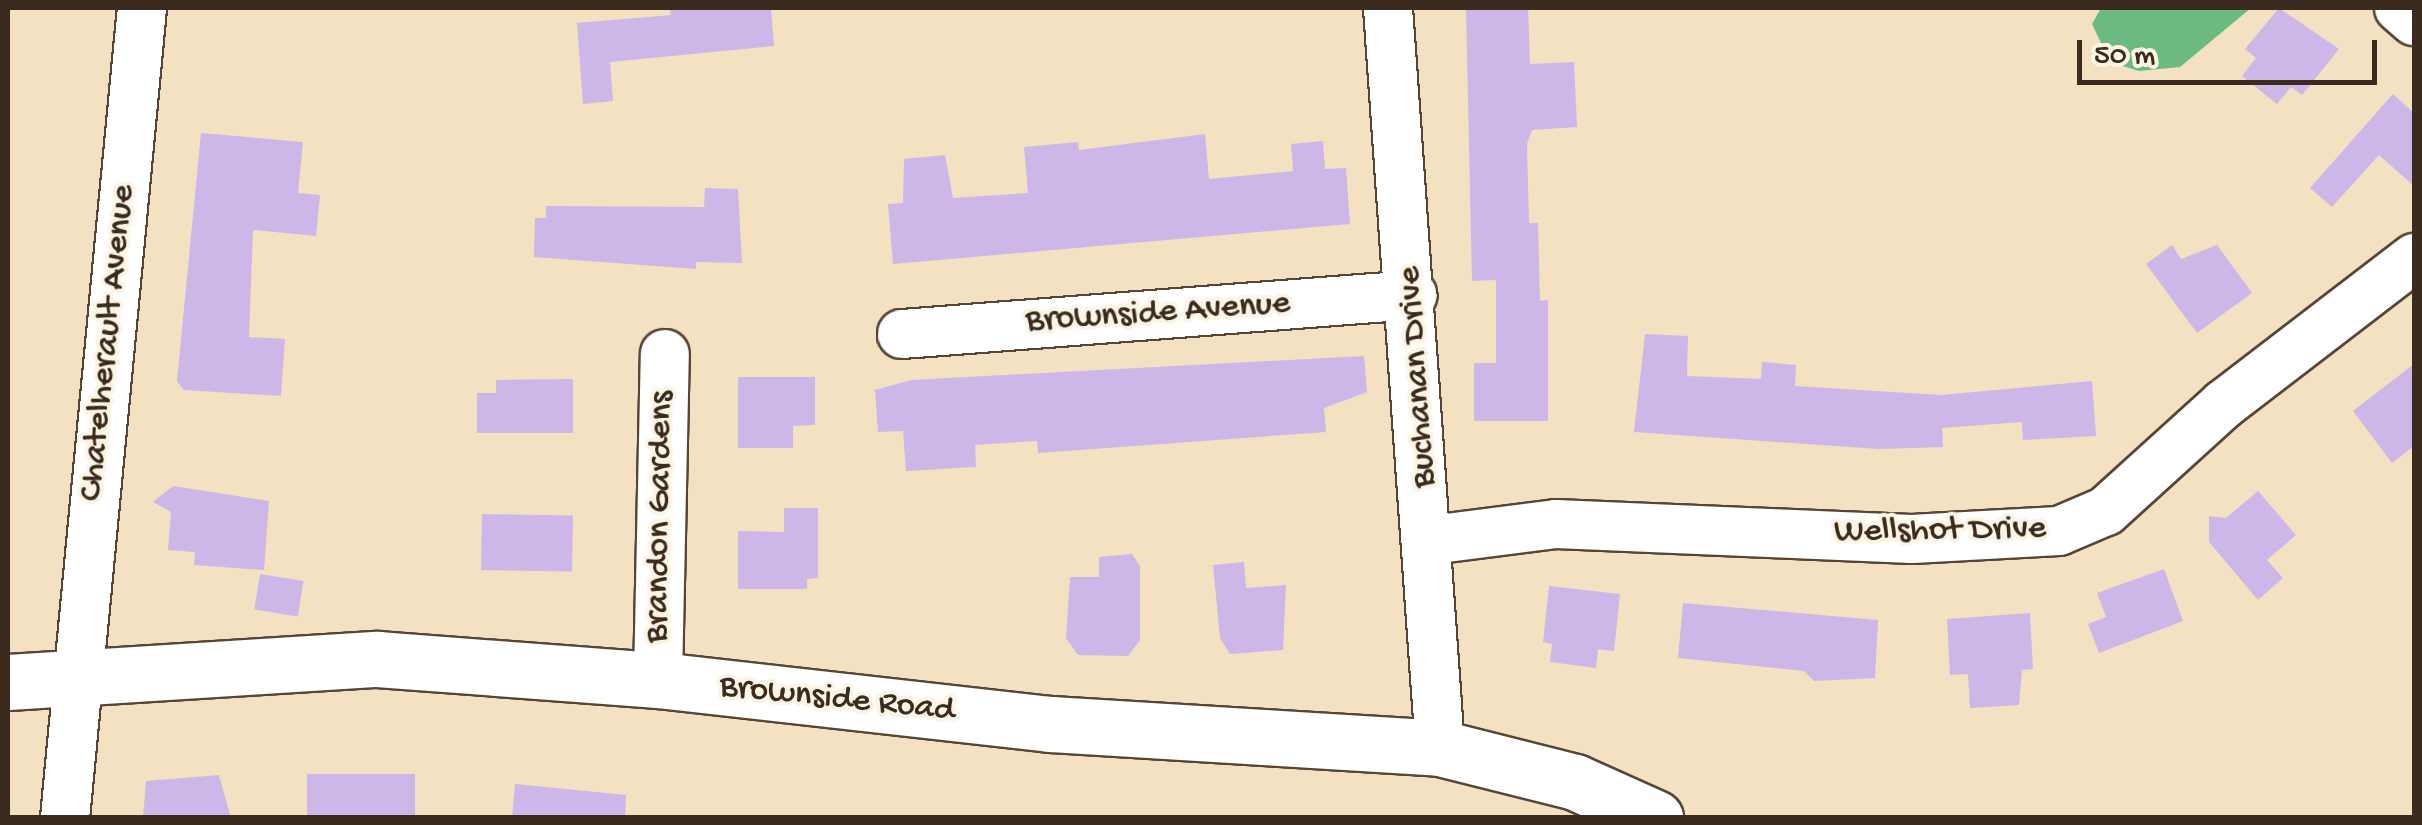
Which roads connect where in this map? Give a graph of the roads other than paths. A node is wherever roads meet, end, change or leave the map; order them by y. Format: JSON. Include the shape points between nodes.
{"nodes":[{"id":1,"x":142,"y":8,"type":"edge"},
{"id":2,"x":1388,"y":8,"type":"edge"},
{"id":3,"x":2399,"y":8,"type":"edge"},
{"id":4,"x":2414,"y":21,"type":"edge"},
{"id":5,"x":2414,"y":258,"type":"edge"},
{"id":6,"x":1414,"y":295,"type":"junction"},
{"id":7,"x":902,"y":334,"type":"dead end"},
{"id":8,"x":664,"y":354,"type":"dead end"},
{"id":9,"x":1431,"y":540,"type":"junction"},
{"id":10,"x":76,"y":679,"type":"junction"},
{"id":11,"x":658,"y":680,"type":"junction"},
{"id":12,"x":8,"y":682,"type":"edge"},
{"id":13,"x":1440,"y":748,"type":"junction"},
{"id":14,"x":65,"y":818,"type":"edge"},
{"id":15,"x":1655,"y":818,"type":"edge"}],
"edges":[{"from":1,"to":10,"type":"street","name":"Chatelherault Avenue"},
{"from":2,"to":6,"type":"street","name":"Buchanan Drive"},
{"from":3,"to":4,"type":"street"},
{"from":5,"to":9,"type":"street","name":"Wellshot Drive","via":[[2224,404],[2106,511],[2058,531],[1912,539],[1556,524]]},
{"from":6,"to":7,"type":"street","name":"Brownside Avenue"},
{"from":6,"to":9,"type":"street","name":"Buchanan Drive"},
{"from":8,"to":11,"type":"street","name":"Brandon Gardens"},
{"from":9,"to":13,"type":"street","name":"Buchanan Drive"},
{"from":10,"to":11,"type":"street","name":"Brownside Road","via":[[377,658]]},
{"from":10,"to":12,"type":"street","name":"Brownside Road"},
{"from":10,"to":14,"type":"street","name":"Chatelherault Avenue"},
{"from":11,"to":13,"type":"street","name":"Brownside Road","via":[[1050,724]]},
{"from":13,"to":15,"type":"street","name":"Brownside Road","via":[[1575,782]]}]}
